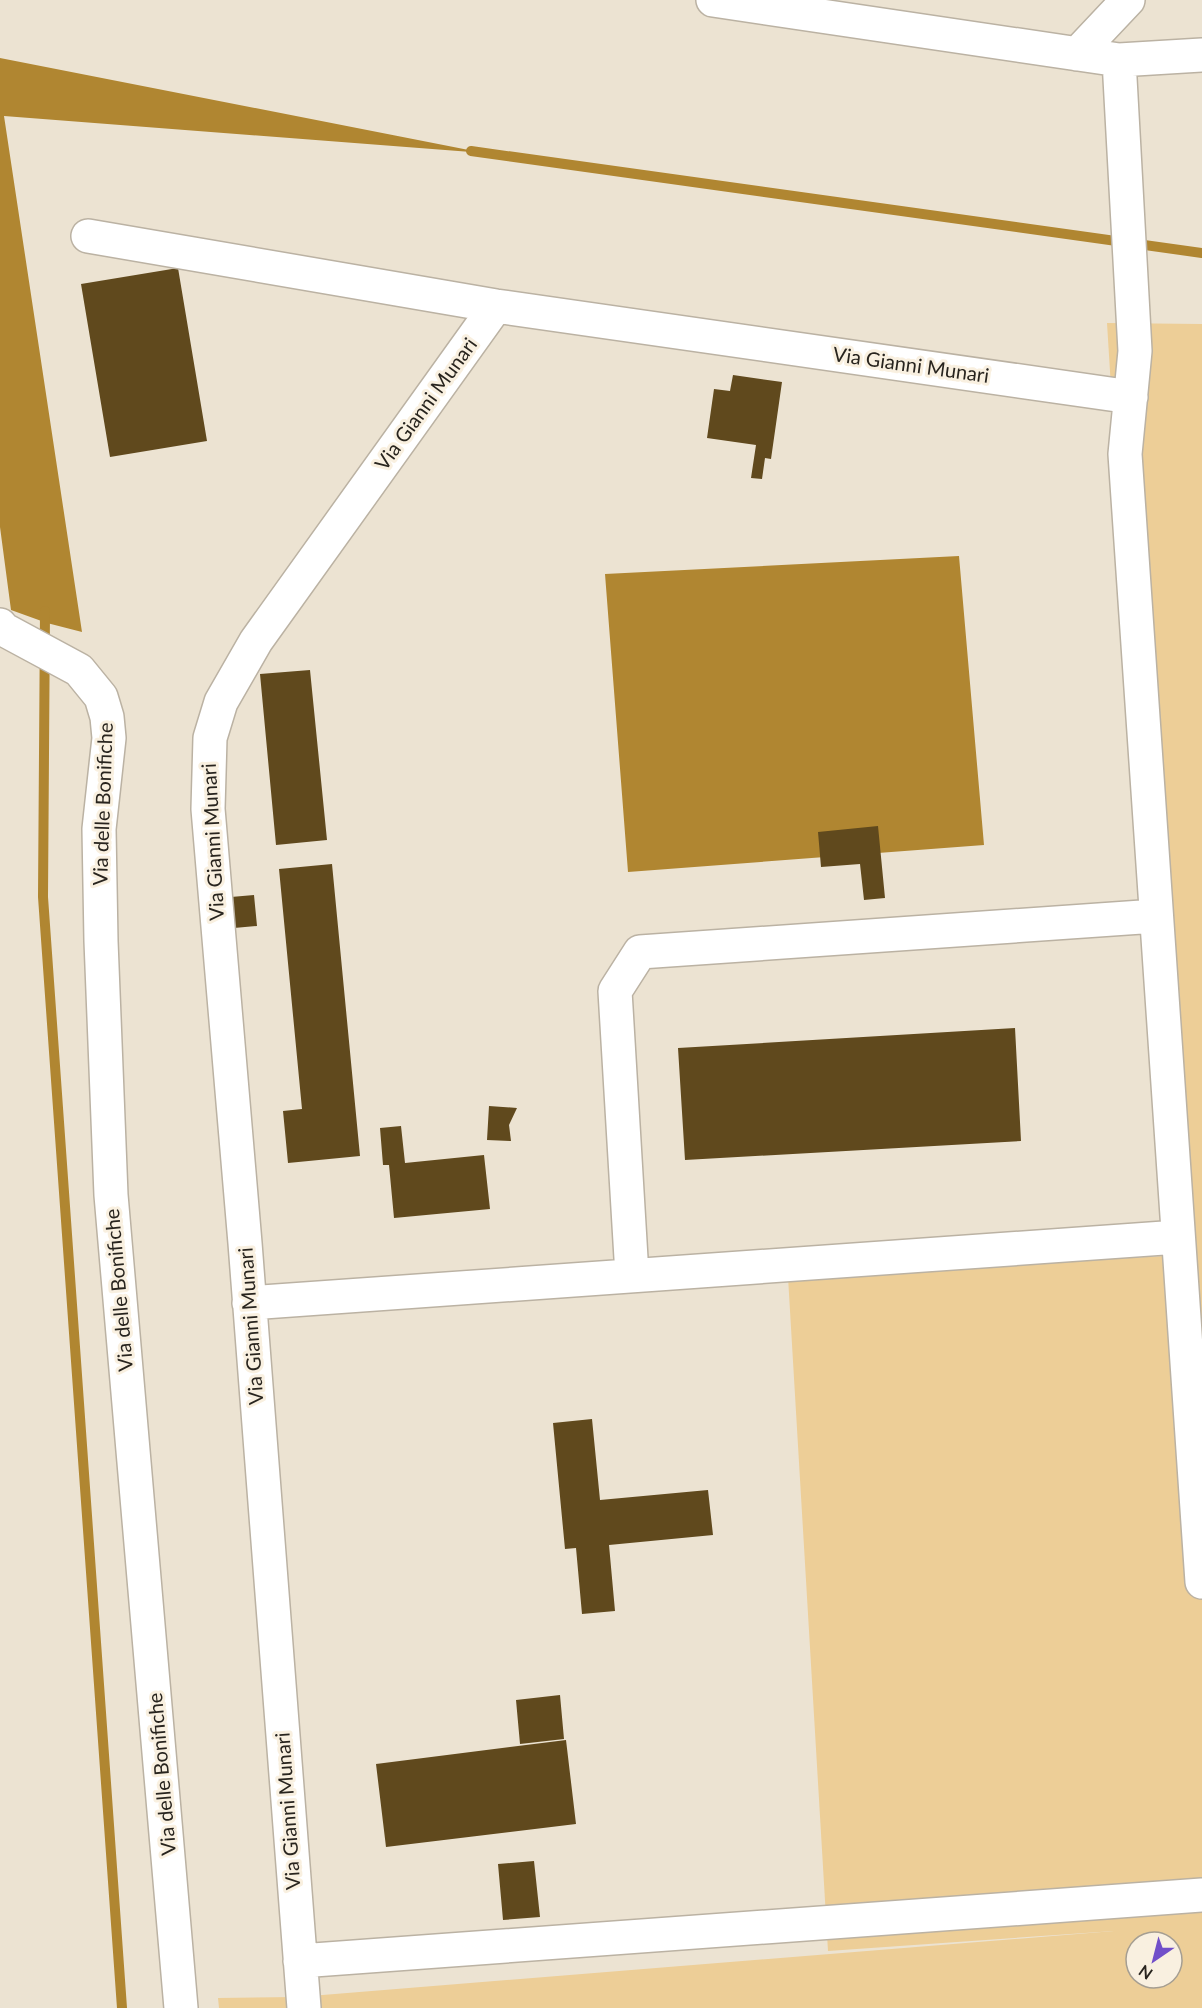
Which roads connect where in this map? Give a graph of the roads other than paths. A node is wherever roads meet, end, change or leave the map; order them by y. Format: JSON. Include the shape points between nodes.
{"nodes":[{"id":1,"x":713,"y":0,"type":"edge"},
{"id":2,"x":1128,"y":0,"type":"edge"},
{"id":3,"x":1077,"y":54,"type":"junction"},
{"id":4,"x":1202,"y":55,"type":"edge"},
{"id":5,"x":1119,"y":60,"type":"junction"},
{"id":6,"x":87,"y":236,"type":"dead end"},
{"id":7,"x":496,"y":306,"type":"junction"},
{"id":8,"x":1131,"y":397,"type":"junction"},
{"id":9,"x":2,"y":627,"type":"edge"},
{"id":10,"x":1156,"y":916,"type":"junction"},
{"id":11,"x":1178,"y":1237,"type":"junction"},
{"id":12,"x":632,"y":1275,"type":"junction"},
{"id":13,"x":249,"y":1303,"type":"junction"},
{"id":14,"x":1202,"y":1582,"type":"edge"},
{"id":15,"x":1202,"y":1894,"type":"edge"},
{"id":16,"x":300,"y":1961,"type":"junction"},
{"id":17,"x":181,"y":2008,"type":"edge"},
{"id":18,"x":304,"y":2008,"type":"edge"}],
"edges":[{"from":1,"to":3,"type":"street"},
{"from":2,"to":3,"type":"street"},
{"from":3,"to":5,"type":"street"},
{"from":4,"to":5,"type":"street"},
{"from":5,"to":8,"type":"street","via":[[1135,351]]},
{"from":6,"to":7,"type":"street"},
{"from":7,"to":8,"type":"street","name":"Via Gianni Munari"},
{"from":7,"to":13,"type":"street","name":"Via Gianni Munari","via":[[256,641],[221,702],[210,738],[208,809]]},
{"from":8,"to":10,"type":"street","via":[[1125,454]]},
{"from":9,"to":17,"type":"street","name":"Via delle Bonifiche","via":[[79,670],[102,697],[107,717],[99,829],[111,1195]]},
{"from":10,"to":11,"type":"street"},
{"from":10,"to":12,"type":"street","via":[[640,952],[615,991]]},
{"from":11,"to":12,"type":"street"},
{"from":11,"to":14,"type":"street"},
{"from":12,"to":13,"type":"street"},
{"from":13,"to":16,"type":"street","name":"Via Gianni Munari"},
{"from":15,"to":16,"type":"street"},
{"from":16,"to":18,"type":"street","name":"Via Gianni Munari"}]}
